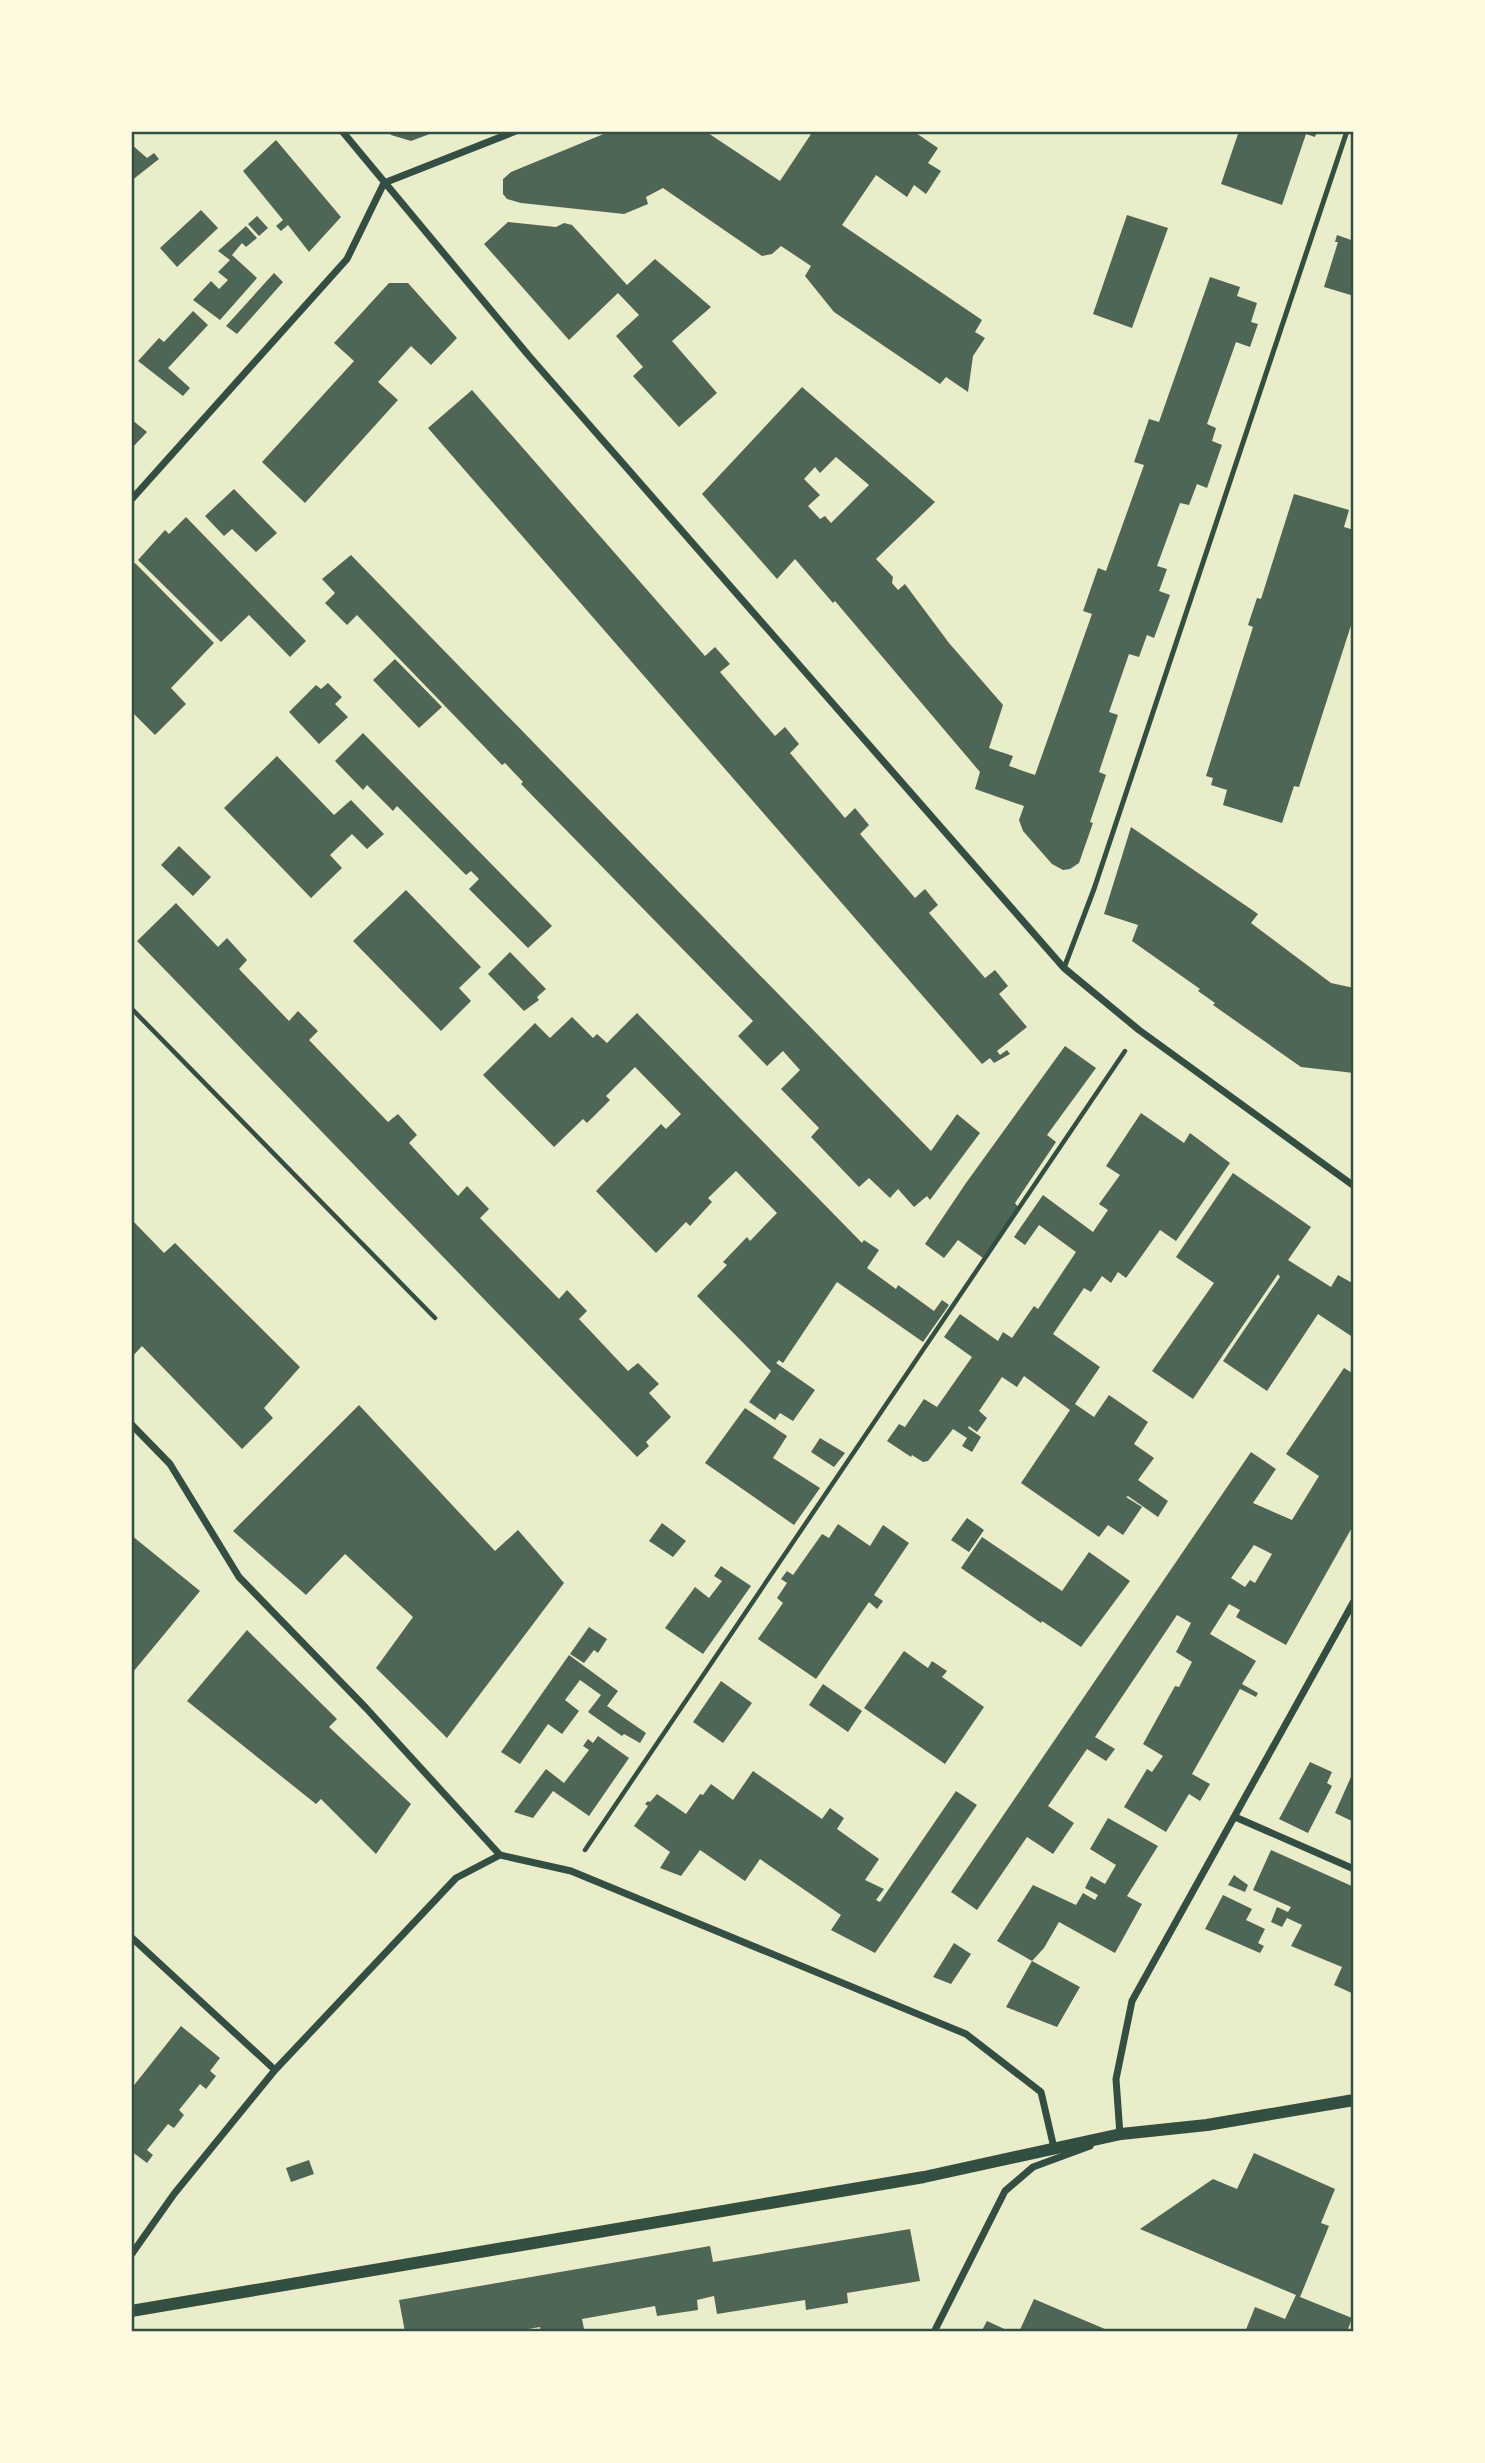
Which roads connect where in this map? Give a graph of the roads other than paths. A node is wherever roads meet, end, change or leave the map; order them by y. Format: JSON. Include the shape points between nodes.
{"nodes":[{"id":1,"x":342,"y":131,"type":"edge"},
{"id":2,"x":516,"y":131,"type":"edge"},
{"id":3,"x":1347,"y":131,"type":"edge"},
{"id":4,"x":384,"y":183,"type":"junction"},
{"id":5,"x":131,"y":500,"type":"edge"},
{"id":6,"x":1064,"y":968,"type":"junction"},
{"id":7,"x":1354,"y":1186,"type":"edge"},
{"id":8,"x":131,"y":1424,"type":"edge"},
{"id":9,"x":1354,"y":1601,"type":"edge"},
{"id":10,"x":1235,"y":1817,"type":"junction"},
{"id":11,"x":500,"y":1855,"type":"junction"},
{"id":12,"x":1354,"y":1869,"type":"edge"},
{"id":13,"x":131,"y":1937,"type":"edge"},
{"id":14,"x":275,"y":2070,"type":"junction"},
{"id":15,"x":1354,"y":2100,"type":"edge"},
{"id":16,"x":1121,"y":2134,"type":"junction"},
{"id":17,"x":1054,"y":2148,"type":"junction"},
{"id":18,"x":131,"y":2255,"type":"edge"},
{"id":19,"x":131,"y":2311,"type":"edge"},
{"id":20,"x":934,"y":2332,"type":"edge"}],
"edges":[{"from":1,"to":4,"type":"street"},
{"from":2,"to":4,"type":"street"},
{"from":3,"to":6,"type":"lane"},
{"from":4,"to":5,"type":"street","via":[[347,259]]},
{"from":4,"to":6,"type":"street","via":[[529,356]]},
{"from":6,"to":7,"type":"street","via":[[1139,1030]]},
{"from":8,"to":11,"type":"street","via":[[170,1464],[239,1577]]},
{"from":9,"to":10,"type":"street"},
{"from":10,"to":12,"type":"street"},
{"from":10,"to":16,"type":"street","via":[[1132,2001],[1116,2079]]},
{"from":11,"to":14,"type":"street","via":[[456,1878]]},
{"from":11,"to":17,"type":"street","via":[[571,1871],[966,2034],[1041,2092]]},
{"from":13,"to":14,"type":"street"},
{"from":14,"to":18,"type":"street","via":[[174,2194]]},
{"from":15,"to":16,"type":"street"},
{"from":16,"to":17,"type":"street"},
{"from":16,"to":20,"type":"street","via":[[1033,2167],[1005,2191]]},
{"from":17,"to":19,"type":"street","via":[[924,2178]]}]}
